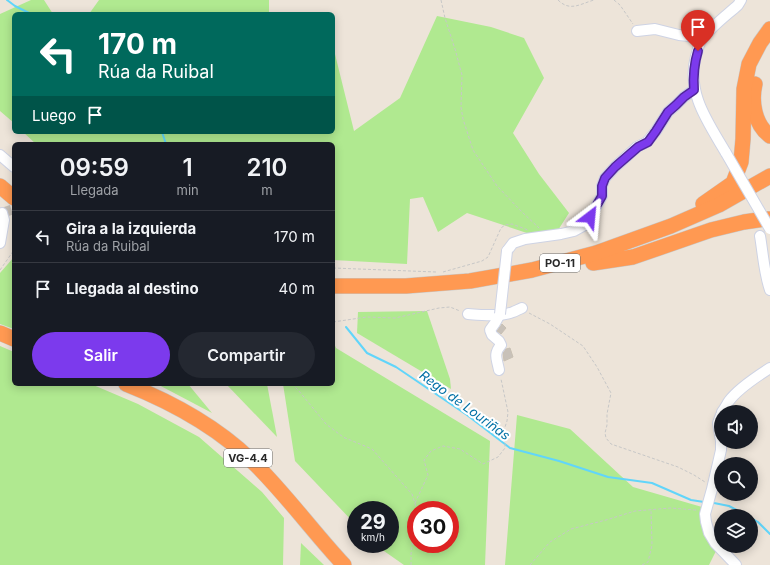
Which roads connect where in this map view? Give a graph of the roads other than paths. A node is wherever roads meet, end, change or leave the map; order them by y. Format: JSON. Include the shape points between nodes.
{"nodes":[{"id":1,"x":741,"y":0,"type":"edge"},
{"id":2,"x":637,"y":30,"type":"road end"},
{"id":3,"x":770,"y":30,"type":"edge"},
{"id":4,"x":700,"y":41,"type":"junction"},
{"id":5,"x":770,"y":43,"type":"edge"},
{"id":6,"x":694,"y":90,"type":"junction"},
{"id":7,"x":770,"y":136,"type":"edge"},
{"id":8,"x":0,"y":155,"type":"edge"},
{"id":9,"x":12,"y":165,"type":"edge"},
{"id":10,"x":770,"y":176,"type":"edge"},
{"id":11,"x":0,"y":186,"type":"edge"},
{"id":12,"x":770,"y":186,"type":"edge"},
{"id":13,"x":12,"y":196,"type":"edge"},
{"id":14,"x":0,"y":198,"type":"edge"},
{"id":15,"x":12,"y":207,"type":"edge"},
{"id":16,"x":0,"y":214,"type":"edge"},
{"id":17,"x":770,"y":219,"type":"edge"},
{"id":18,"x":671,"y":226,"type":"junction"},
{"id":19,"x":770,"y":229,"type":"edge"},
{"id":20,"x":760,"y":236,"type":"dead end"},
{"id":21,"x":0,"y":243,"type":"edge"},
{"id":22,"x":593,"y":263,"type":"junction"},
{"id":23,"x":335,"y":286,"type":"edge"},
{"id":24,"x":770,"y":290,"type":"edge"},
{"id":25,"x":335,"y":296,"type":"edge"},
{"id":26,"x":522,"y":308,"type":"road end"},
{"id":27,"x":468,"y":314,"type":"road end"},
{"id":28,"x":500,"y":314,"type":"junction"},
{"id":29,"x":770,"y":368,"type":"edge"},
{"id":30,"x":499,"y":370,"type":"road end"},
{"id":31,"x":131,"y":386,"type":"edge"},
{"id":32,"x":726,"y":405,"type":"edge"},
{"id":33,"x":721,"y":449,"type":"edge"},
{"id":34,"x":344,"y":565,"type":"edge"},
{"id":35,"x":736,"y":565,"type":"edge"}],
"edges":[{"from":1,"to":4,"type":"street"},
{"from":2,"to":4,"type":"street","via":[[655,30],[690,36]]},
{"from":3,"to":18,"type":"highway","via":[[749,64],[744,89],[741,162],[733,184]]},
{"from":4,"to":6,"type":"street","via":[[695,60]]},
{"from":5,"to":7,"type":"highway","via":[[756,75],[754,103],[760,125]]},
{"from":6,"to":19,"type":"street","bridge":true,"via":[[704,115]]},
{"from":6,"to":28,"type":"street","bridge":true,"via":[[668,112],[648,142],[638,147],[605,178],[602,196],[583,226],[574,231],[513,243],[507,251]]},
{"from":8,"to":9,"type":"street"},
{"from":10,"to":18,"type":"highway","number":"PO-11","via":[[719,205]]},
{"from":11,"to":13,"type":"highway"},
{"from":12,"to":22,"type":"highway","number":"PO-11","via":[[677,234]]},
{"from":14,"to":15,"type":"highway"},
{"from":16,"to":21,"type":"street","via":[[2,213],[4,220]]},
{"from":17,"to":22,"type":"highway","via":[[711,230],[633,257]]},
{"from":18,"to":23,"type":"highway","number":"PO-11","via":[[596,253],[524,272],[470,281],[406,286]]},
{"from":20,"to":24,"type":"street"},
{"from":22,"to":25,"type":"highway","number":"PO-11","via":[[521,281],[472,289],[406,295]]},
{"from":26,"to":28,"type":"street"},
{"from":27,"to":28,"type":"street"},
{"from":28,"to":30,"type":"street","via":[[490,330],[501,345],[495,354]]},
{"from":29,"to":32,"type":"street","via":[[736,393]]},
{"from":31,"to":34,"type":"highway","number":"VG-4.4","via":[[177,407],[228,441],[257,466]]},
{"from":33,"to":35,"type":"street","via":[[705,514],[706,522],[715,543]]}]}
